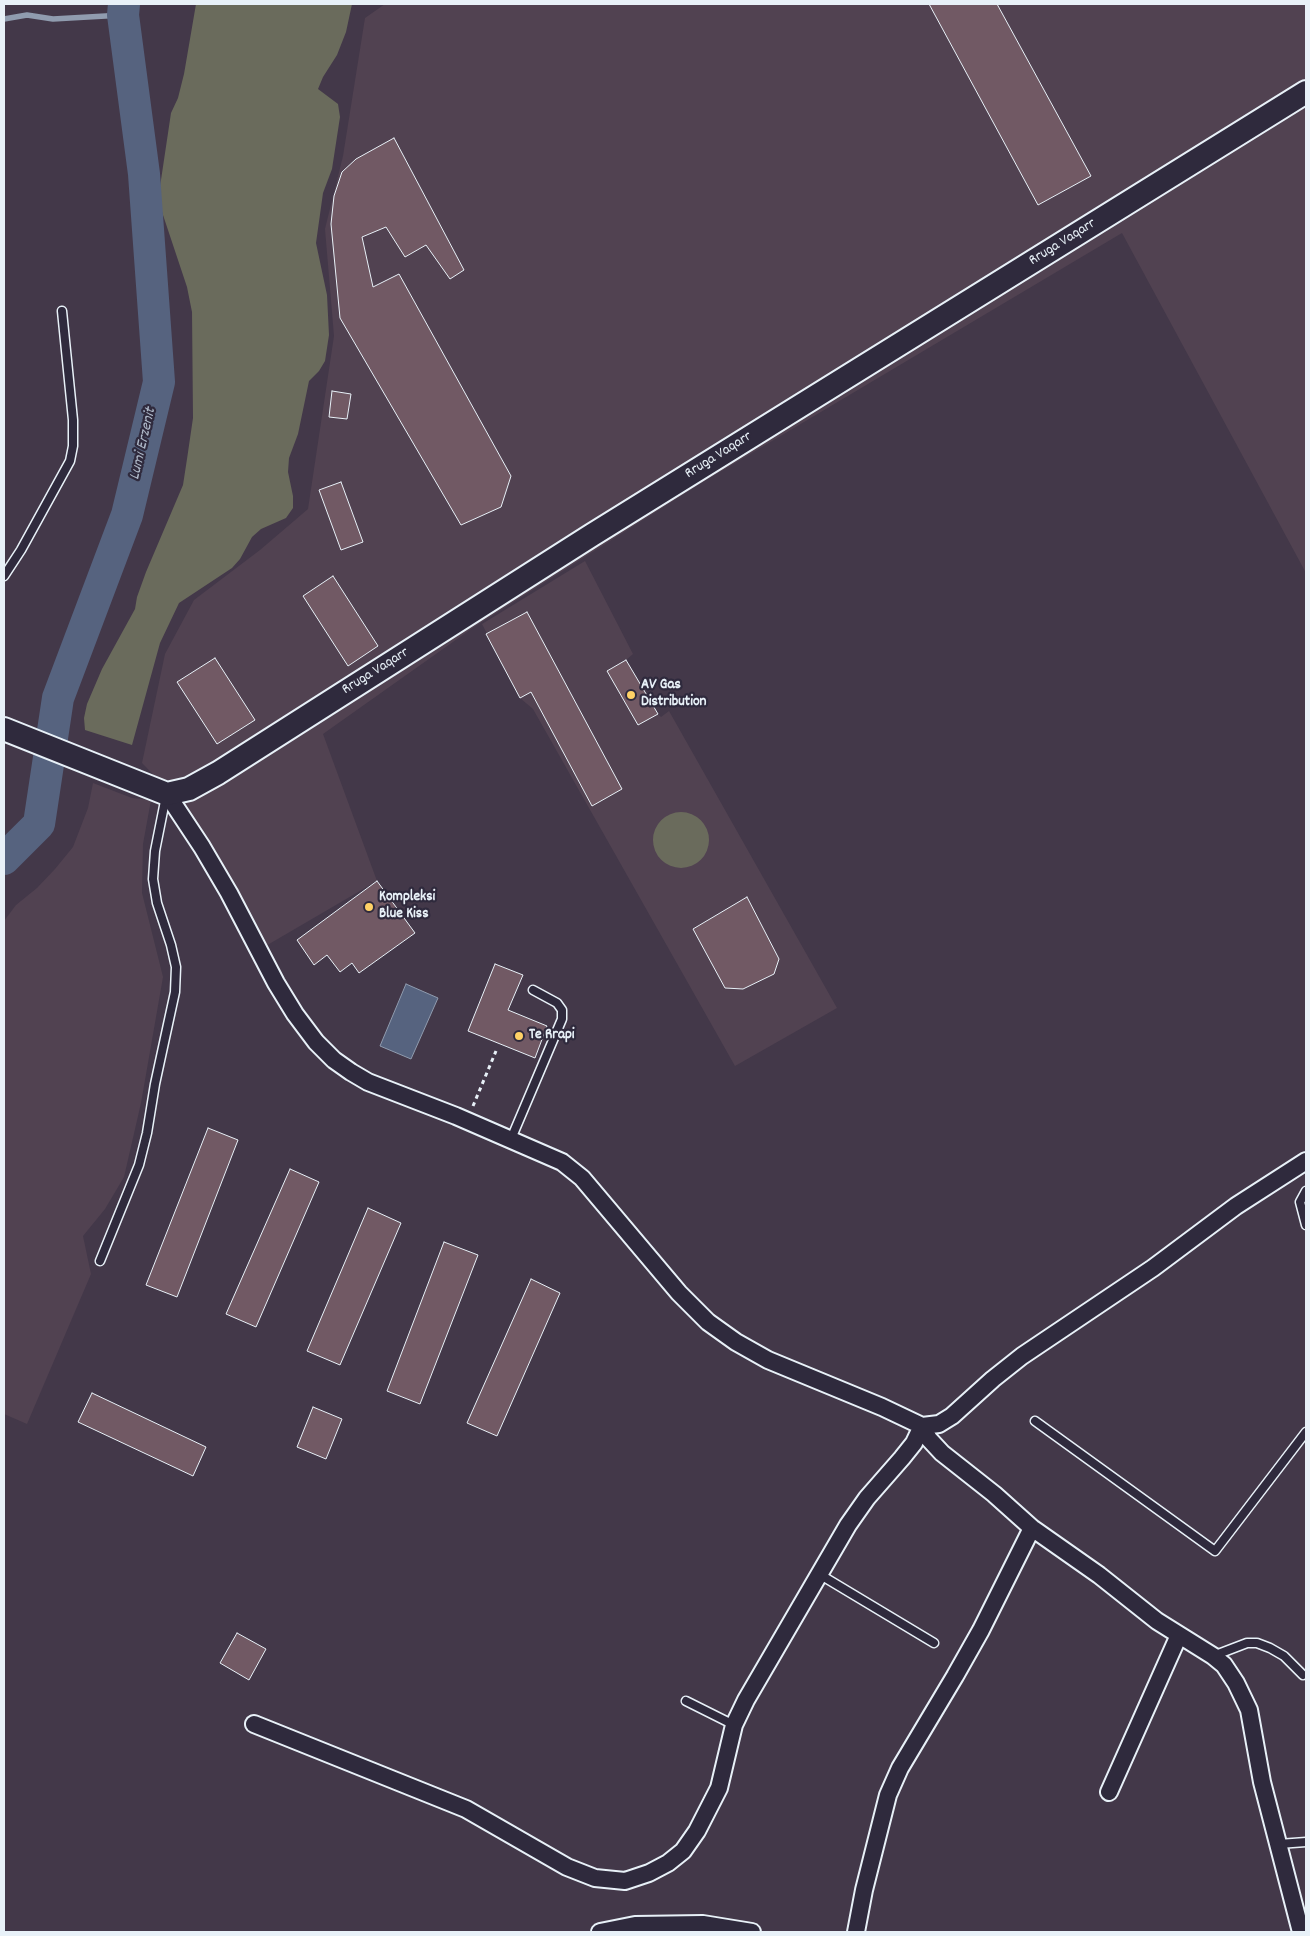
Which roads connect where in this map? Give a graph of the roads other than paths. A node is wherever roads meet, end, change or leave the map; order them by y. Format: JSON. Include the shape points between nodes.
{"nodes":[{"id":1,"x":1306,"y":92,"type":"edge"},
{"id":2,"x":62,"y":311,"type":"dead end"},
{"id":3,"x":4,"y":576,"type":"edge"},
{"id":4,"x":4,"y":729,"type":"edge"},
{"id":5,"x":167,"y":794,"type":"junction"},
{"id":6,"x":533,"y":990,"type":"dead end"},
{"id":7,"x":511,"y":1140,"type":"junction"},
{"id":8,"x":1306,"y":1161,"type":"edge"},
{"id":9,"x":1306,"y":1191,"type":"edge"},
{"id":10,"x":1306,"y":1225,"type":"edge"},
{"id":11,"x":100,"y":1261,"type":"dead end"},
{"id":12,"x":1035,"y":1421,"type":"dead end"},
{"id":13,"x":922,"y":1426,"type":"junction"},
{"id":14,"x":1306,"y":1432,"type":"edge"},
{"id":15,"x":1032,"y":1528,"type":"junction"},
{"id":16,"x":820,"y":1574,"type":"junction"},
{"id":17,"x":1179,"y":1635,"type":"junction"},
{"id":18,"x":934,"y":1643,"type":"dead end"},
{"id":19,"x":1213,"y":1656,"type":"junction"},
{"id":20,"x":1302,"y":1676,"type":"dead end"},
{"id":21,"x":686,"y":1701,"type":"dead end"},
{"id":22,"x":254,"y":1724,"type":"dead end"},
{"id":23,"x":734,"y":1725,"type":"junction"},
{"id":24,"x":1108,"y":1792,"type":"dead end"},
{"id":25,"x":1306,"y":1842,"type":"edge"},
{"id":26,"x":1279,"y":1844,"type":"junction"},
{"id":27,"x":600,"y":1932,"type":"edge"},
{"id":28,"x":752,"y":1932,"type":"edge"},
{"id":29,"x":856,"y":1932,"type":"edge"},
{"id":30,"x":1301,"y":1932,"type":"edge"}],
"edges":[{"from":1,"to":5,"type":"main road","name":"Rruga Vaqarr","via":[[592,535],[218,773],[188,789]]},
{"from":2,"to":3,"type":"lane","via":[[73,420],[70,461]]},
{"from":4,"to":5,"type":"main road"},
{"from":5,"to":7,"type":"street","via":[[229,893],[276,983],[316,1042],[334,1060],[368,1082]]},
{"from":5,"to":11,"type":"lane","via":[[155,851],[153,879],[156,903],[176,967],[175,992],[139,1165]]},
{"from":6,"to":7,"type":"lane","via":[[557,1003],[562,1010],[562,1019]]},
{"from":7,"to":13,"type":"street","via":[[562,1162],[582,1178],[679,1293],[708,1322],[736,1342],[801,1375]]},
{"from":8,"to":13,"type":"street","via":[[1236,1206],[1153,1268],[1022,1356],[952,1416],[939,1424]]},
{"from":9,"to":10,"type":"lane","via":[[1300,1202]]},
{"from":12,"to":14,"type":"lane","via":[[1215,1551]]},
{"from":13,"to":15,"type":"street","via":[[942,1453]]},
{"from":13,"to":16,"type":"street","via":[[914,1443],[848,1525]]},
{"from":15,"to":17,"type":"street"},
{"from":15,"to":29,"type":"street","via":[[888,1795]]},
{"from":16,"to":18,"type":"lane"},
{"from":16,"to":23,"type":"street"},
{"from":17,"to":19,"type":"street"},
{"from":17,"to":24,"type":"street"},
{"from":19,"to":20,"type":"lane","via":[[1247,1643],[1258,1643],[1284,1656]]},
{"from":19,"to":26,"type":"street","via":[[1224,1665],[1236,1683],[1249,1710],[1262,1782]]},
{"from":21,"to":23,"type":"lane"},
{"from":22,"to":23,"type":"street","via":[[466,1809],[574,1870],[595,1878],[626,1881],[668,1863],[683,1851],[697,1831],[719,1788]]},
{"from":25,"to":26,"type":"lane"},
{"from":26,"to":30,"type":"street"},
{"from":27,"to":28,"type":"street","via":[[635,1925],[703,1924]]}]}
